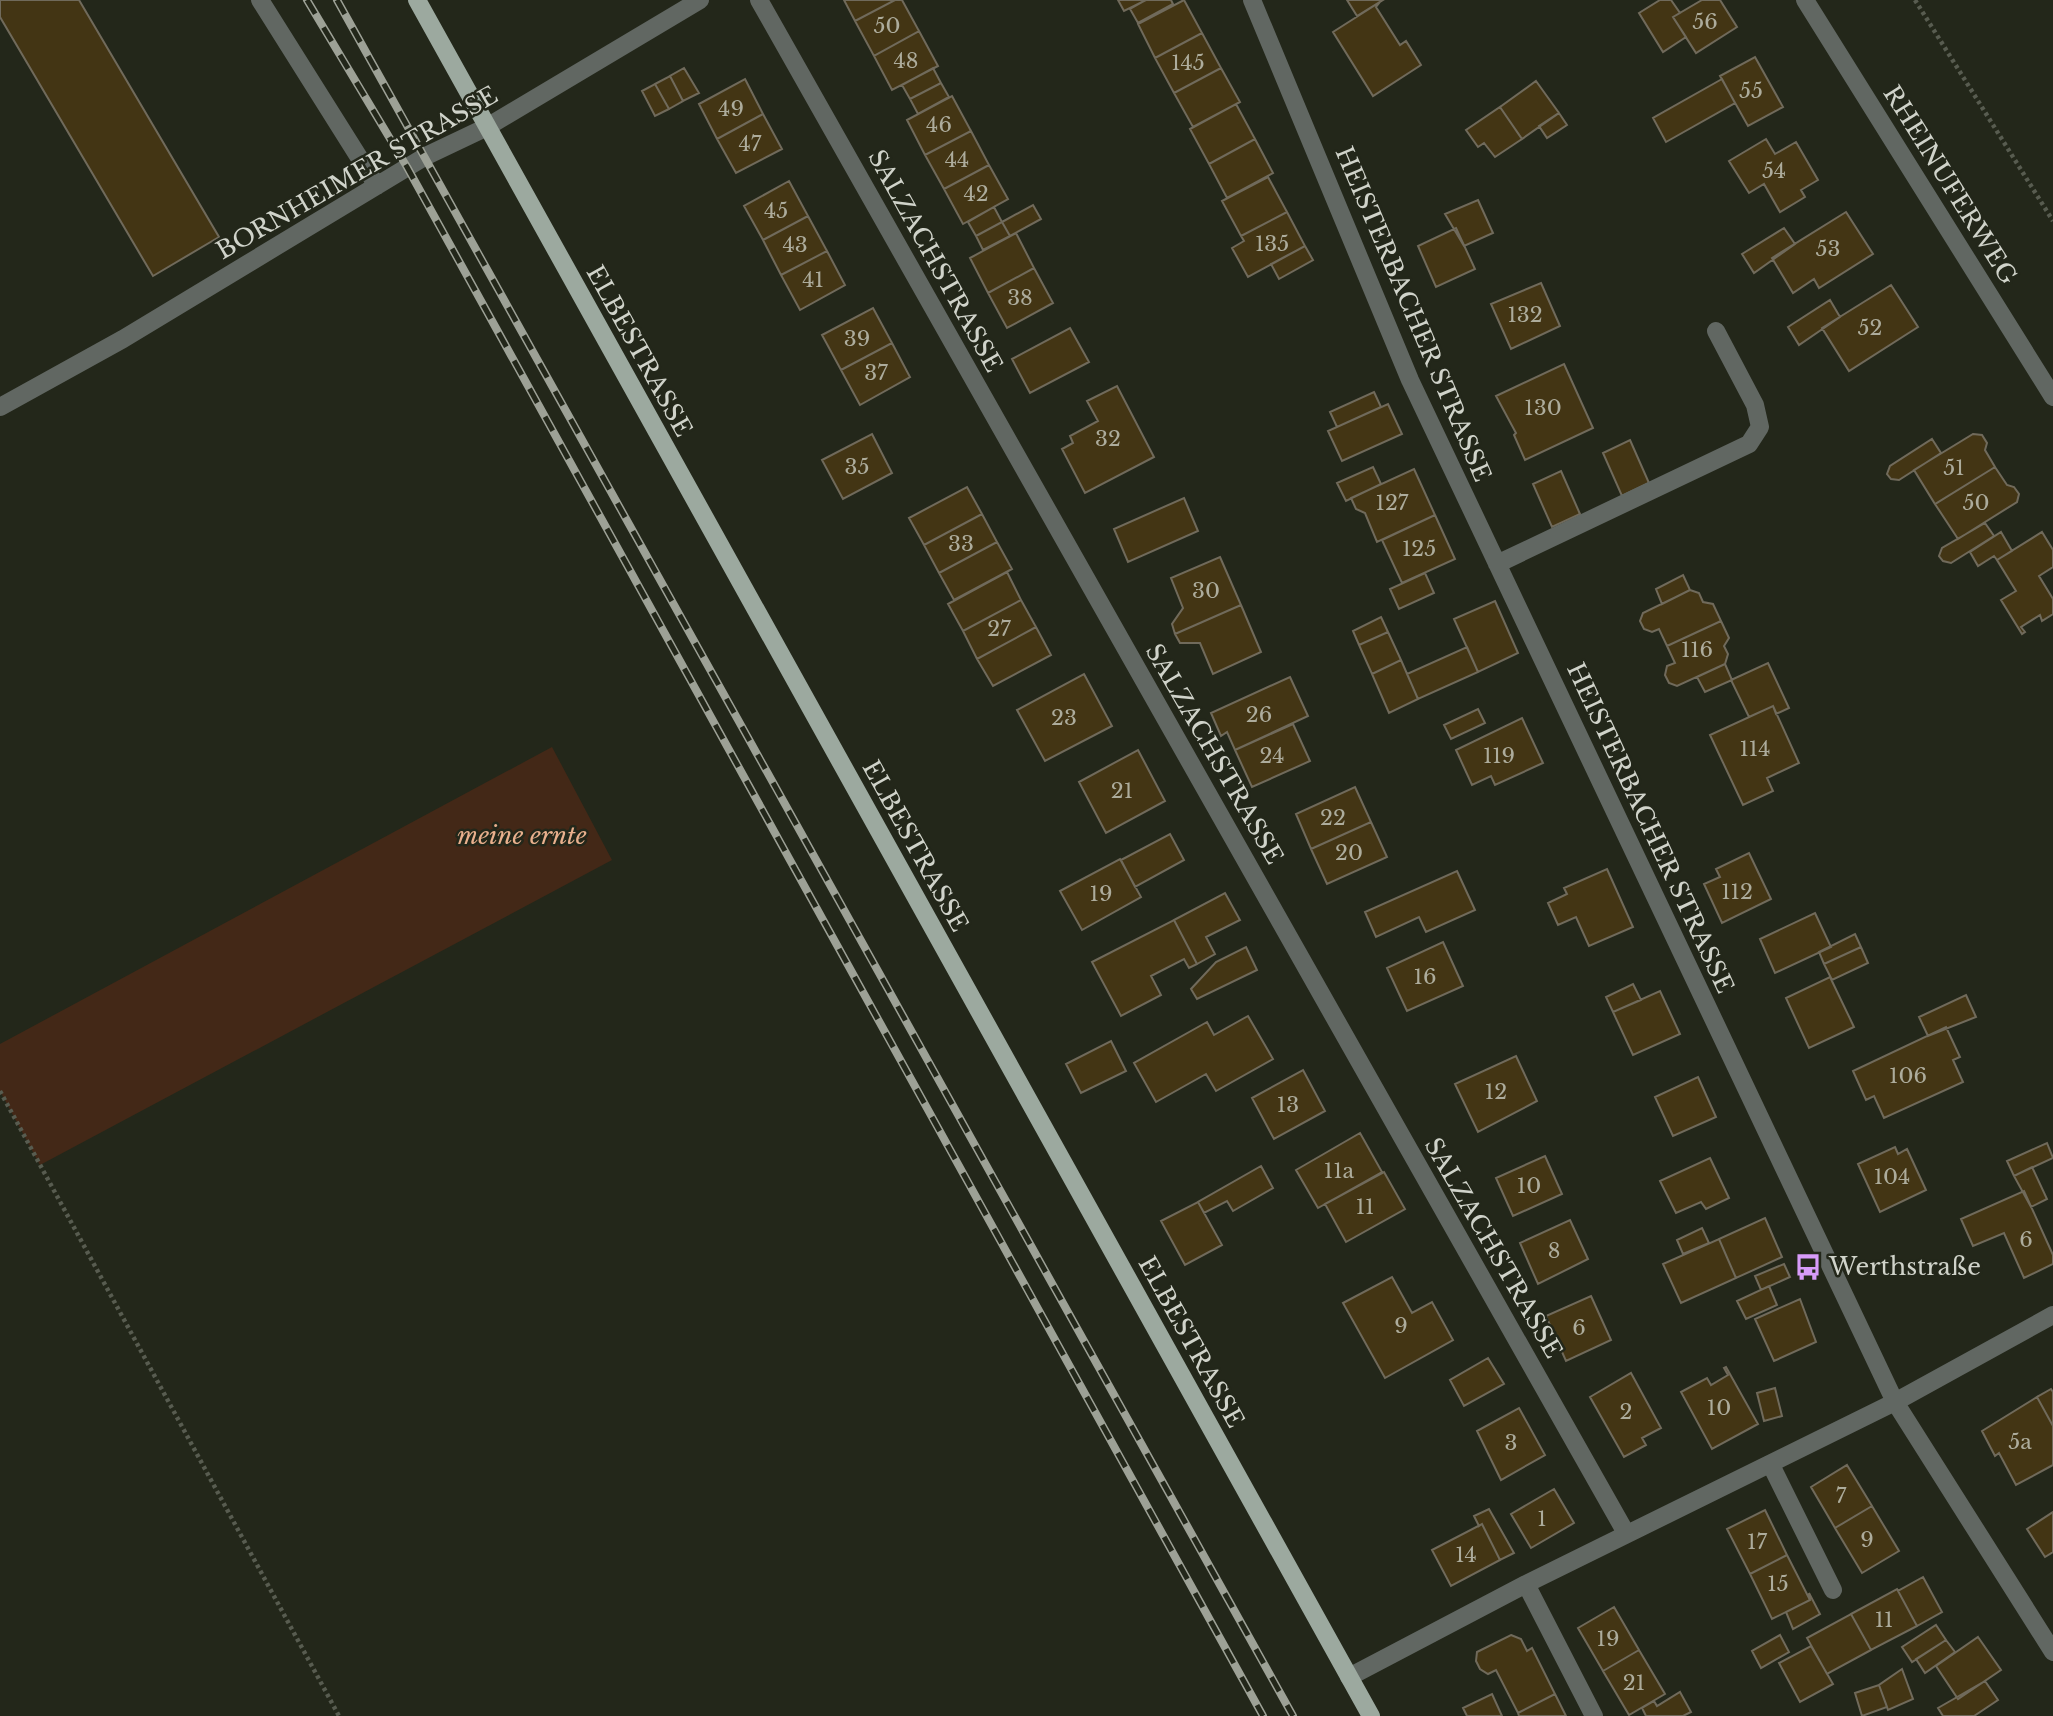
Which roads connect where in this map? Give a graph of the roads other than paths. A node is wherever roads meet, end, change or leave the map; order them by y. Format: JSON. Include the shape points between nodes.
{"nodes":[{"id":1,"x":260,"y":0,"type":"edge"},
{"id":2,"x":417,"y":0,"type":"edge"},
{"id":3,"x":700,"y":0,"type":"edge"},
{"id":4,"x":759,"y":0,"type":"edge"},
{"id":5,"x":1252,"y":0,"type":"edge"},
{"id":6,"x":1805,"y":0,"type":"edge"},
{"id":7,"x":487,"y":127,"type":"junction"},
{"id":8,"x":377,"y":186,"type":"junction"},
{"id":9,"x":1716,"y":331,"type":"dead end"},
{"id":10,"x":2053,"y":397,"type":"edge"},
{"id":11,"x":0,"y":407,"type":"edge"},
{"id":12,"x":1497,"y":564,"type":"junction"},
{"id":13,"x":2053,"y":1315,"type":"edge"},
{"id":14,"x":1895,"y":1402,"type":"junction"},
{"id":15,"x":1771,"y":1465,"type":"junction"},
{"id":16,"x":1626,"y":1533,"type":"junction"},
{"id":17,"x":1526,"y":1584,"type":"junction"},
{"id":18,"x":1833,"y":1590,"type":"dead end"},
{"id":19,"x":2053,"y":1652,"type":"edge"},
{"id":20,"x":1349,"y":1677,"type":"junction"},
{"id":21,"x":1371,"y":1716,"type":"edge"},
{"id":22,"x":1594,"y":1716,"type":"edge"}],
"edges":[{"from":1,"to":8,"type":"street"},
{"from":2,"to":7,"type":"main road","name":"ELBESTRASSE"},
{"from":3,"to":7,"type":"street","name":"BORNHEIMER STRASSE"},
{"from":4,"to":16,"type":"street","name":"SALZACHSTRASSE"},
{"from":5,"to":12,"type":"street","name":"HEISTERBACHER STRASSE","via":[[1410,380]]},
{"from":6,"to":10,"type":"street","name":"RHEINUFERWEG"},
{"from":7,"to":8,"type":"street","name":"BORNHEIMER STRASSE"},
{"from":7,"to":20,"type":"main road","name":"ELBESTRASSE"},
{"from":8,"to":11,"type":"street","name":"BORNHEIMER STRASSE","via":[[123,339]]},
{"from":9,"to":12,"type":"street","via":[[1755,405],[1760,427],[1749,444]]},
{"from":12,"to":14,"type":"street","name":"HEISTERBACHER STRASSE"},
{"from":13,"to":14,"type":"street"},
{"from":14,"to":15,"type":"street"},
{"from":14,"to":19,"type":"street","name":"HEISTERBACHER STRASSE"},
{"from":15,"to":16,"type":"street"},
{"from":15,"to":18,"type":"street"},
{"from":16,"to":17,"type":"street"},
{"from":17,"to":20,"type":"street"},
{"from":17,"to":22,"type":"street"},
{"from":20,"to":21,"type":"main road","name":"ELBESTRASSE"}]}
